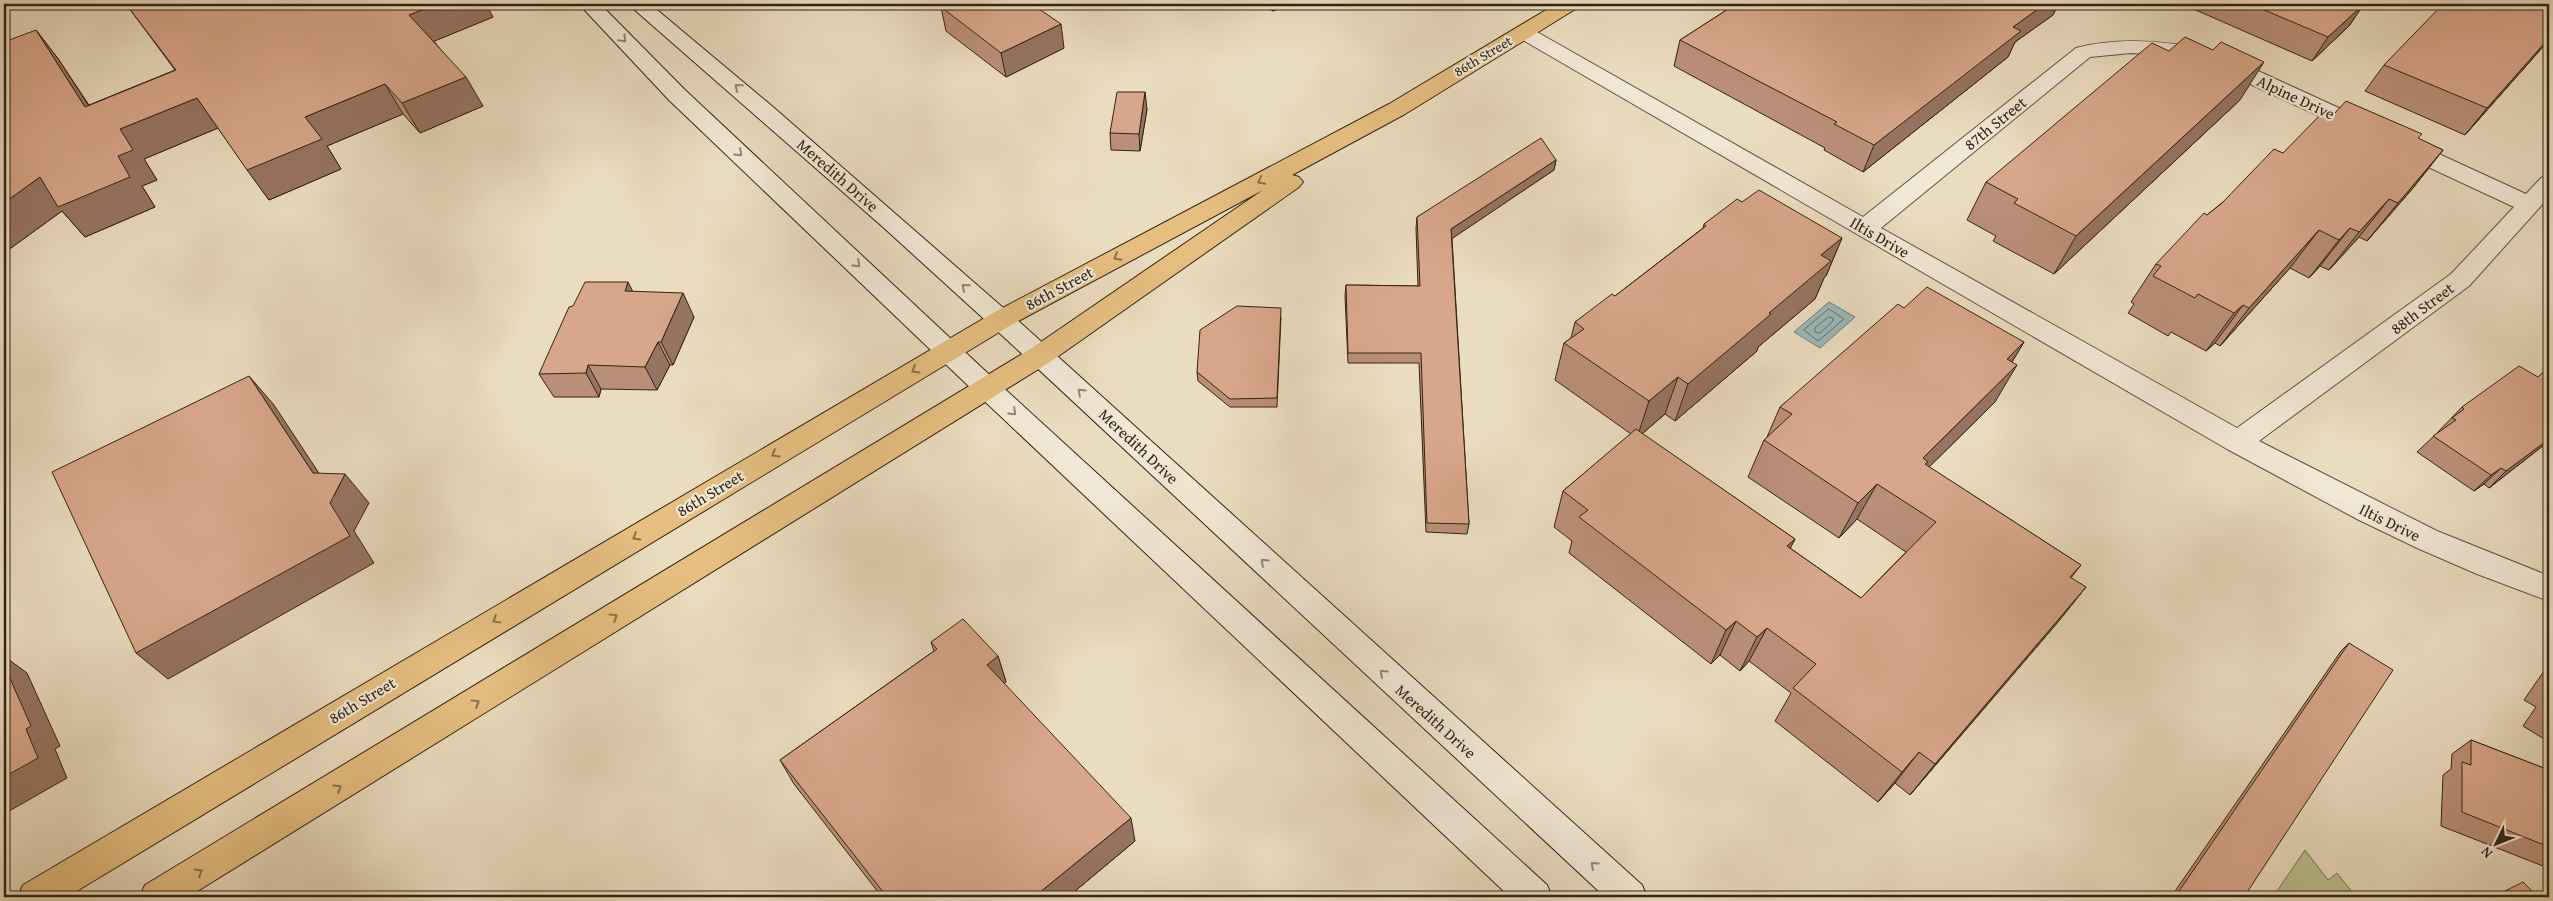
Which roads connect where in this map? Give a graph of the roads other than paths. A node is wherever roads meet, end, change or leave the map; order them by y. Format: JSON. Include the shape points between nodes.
{"nodes":[{"id":1,"x":589,"y":4,"type":"edge"},
{"id":2,"x":638,"y":4,"type":"edge"},
{"id":3,"x":1570,"y":4,"type":"edge"},
{"id":4,"x":1523,"y":32,"type":"junction"},
{"id":5,"x":2138,"y":47,"type":"joint"},
{"id":6,"x":1397,"y":109,"type":"junction"},
{"id":7,"x":2549,"y":184,"type":"edge"},
{"id":8,"x":2530,"y":205,"type":"junction"},
{"id":9,"x":1864,"y":228,"type":"junction"},
{"id":10,"x":1002,"y":319,"type":"junction"},
{"id":11,"x":948,"y":350,"type":"junction"},
{"id":12,"x":1041,"y":355,"type":"junction"},
{"id":13,"x":987,"y":388,"type":"junction"},
{"id":14,"x":2237,"y":442,"type":"junction"},
{"id":15,"x":2549,"y":589,"type":"edge"},
{"id":16,"x":35,"y":897,"type":"edge"},
{"id":17,"x":157,"y":897,"type":"edge"},
{"id":18,"x":1535,"y":897,"type":"edge"},
{"id":19,"x":1630,"y":897,"type":"edge"}],
"edges":[{"from":1,"to":11,"type":"main road","one_way":true,"via":[[677,95]]},
{"from":10,"to":2,"type":"main road","name":"Meredith Drive","one_way":true,"via":[[730,80]]},
{"from":3,"to":4,"type":"main road","name":"86th Street"},
{"from":4,"to":6,"type":"main road","name":"86th Street"},
{"from":4,"to":9,"type":"main road","name":"Iltis Drive"},
{"from":5,"to":8,"type":"main road","name":"Alpine Drive","via":[[2166,48],[2209,57]]},
{"from":5,"to":9,"type":"main road","name":"87th Street","via":[[2083,52]]},
{"from":6,"to":10,"type":"main road","name":"86th Street","one_way":true},
{"from":6,"to":12,"type":"main road","name":"86th Street"},
{"from":7,"to":8,"type":"main road","name":"88th Street"},
{"from":8,"to":14,"type":"main road","name":"88th Street","via":[[2460,280]]},
{"from":9,"to":14,"type":"main road","name":"Iltis Drive"},
{"from":10,"to":11,"type":"main road","name":"86th Street"},
{"from":10,"to":12,"type":"main road","name":"Meredith Drive"},
{"from":11,"to":13,"type":"main road"},
{"from":11,"to":16,"type":"main road","name":"86th Street","one_way":true},
{"from":12,"to":13,"type":"main road","name":"86th Street"},
{"from":19,"to":12,"type":"main road","name":"Meredith Drive","one_way":true,"via":[[1424,711]]},
{"from":17,"to":13,"type":"main road","name":"86th Street","one_way":true},
{"from":13,"to":18,"type":"main road","one_way":true},
{"from":14,"to":15,"type":"main road","name":"Iltis Drive","via":[[2383,520],[2484,566]]}]}
